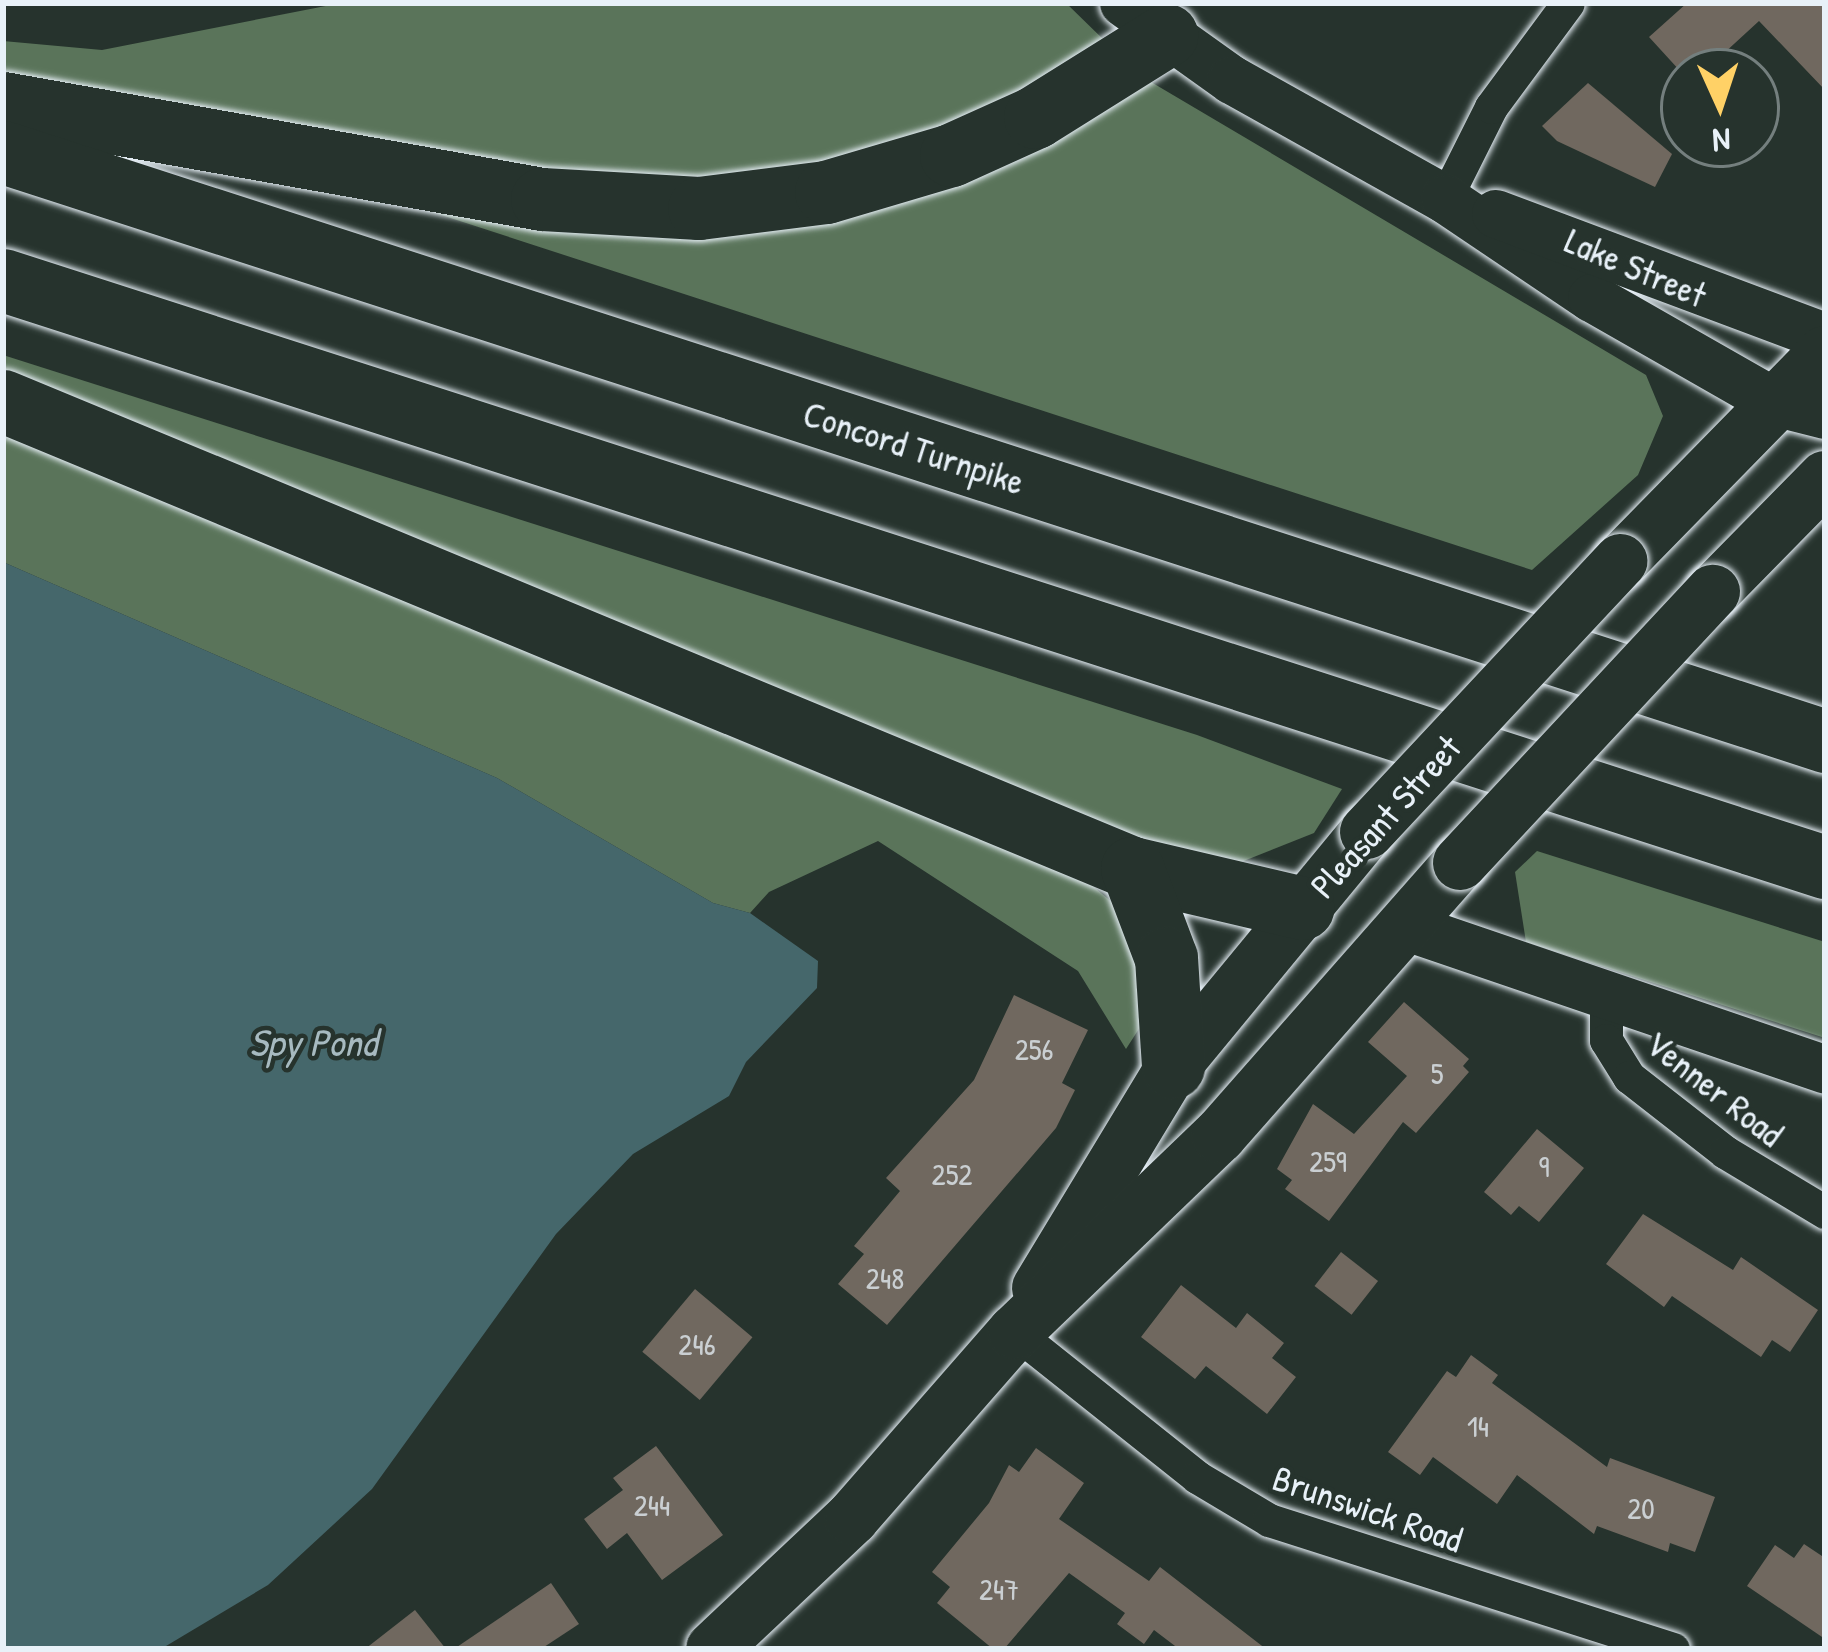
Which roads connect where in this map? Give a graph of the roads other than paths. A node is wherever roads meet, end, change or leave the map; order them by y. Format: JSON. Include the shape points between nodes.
{"nodes":[{"id":1,"x":1568,"y":3,"type":"edge"},
{"id":2,"x":1145,"y":19,"type":"edge"},
{"id":3,"x":3,"y":103,"type":"edge"},
{"id":4,"x":3,"y":152,"type":"edge"},
{"id":5,"x":1445,"y":199,"type":"junction"},
{"id":6,"x":3,"y":280,"type":"edge"},
{"id":7,"x":1825,"y":337,"type":"edge"},
{"id":8,"x":1825,"y":353,"type":"edge"},
{"id":9,"x":3,"y":401,"type":"edge"},
{"id":10,"x":1800,"y":408,"type":"edge"},
{"id":11,"x":1825,"y":478,"type":"edge"},
{"id":12,"x":1825,"y":741,"type":"edge"},
{"id":13,"x":1825,"y":867,"type":"edge"},
{"id":14,"x":1132,"y":868,"type":"junction"},
{"id":15,"x":1302,"y":908,"type":"junction"},
{"id":16,"x":1404,"y":926,"type":"junction"},
{"id":17,"x":1606,"y":993,"type":"junction"},
{"id":18,"x":1173,"y":1067,"type":"junction"},
{"id":19,"x":1825,"y":1069,"type":"edge"},
{"id":20,"x":1825,"y":1212,"type":"edge"},
{"id":21,"x":1015,"y":1332,"type":"junction"},
{"id":22,"x":713,"y":1649,"type":"edge"},
{"id":23,"x":1673,"y":1649,"type":"edge"}],
"edges":[{"from":1,"to":5,"type":"street","via":[[1491,107]]},
{"from":2,"to":3,"type":"highway","via":[[1035,117],[951,155],[826,192],[699,208],[542,199]]},
{"from":2,"to":5,"type":"main road","name":"Lake Street","via":[[1280,110]]},
{"from":4,"to":12,"type":"highway","name":"Concord Turnpike"},
{"from":5,"to":7,"type":"main road","name":"Lake Street"},
{"from":5,"to":10,"type":"main road","name":"Lake Street","via":[[1592,298]]},
{"from":6,"to":13,"type":"highway"},
{"from":8,"to":10,"type":"main road","name":"Pleasant Street"},
{"from":9,"to":14,"type":"highway"},
{"from":10,"to":15,"type":"main road","name":"Pleasant Street","bridge":true,"via":[[1621,561]]},
{"from":11,"to":16,"type":"main road","name":"Pleasant Street","bridge":true},
{"from":14,"to":15,"type":"highway"},
{"from":14,"to":18,"type":"highway","via":[[1166,958]]},
{"from":15,"to":16,"type":"main road"},
{"from":15,"to":18,"type":"main road","name":"Pleasant Street"},
{"from":16,"to":17,"type":"main road"},
{"from":16,"to":21,"type":"main road","name":"Pleasant Street","via":[[1205,1150]]},
{"from":17,"to":19,"type":"main road"},
{"from":17,"to":20,"type":"street","name":"Venner Road","via":[[1606,1040],[1629,1077],[1725,1152]]},
{"from":18,"to":21,"type":"main road","name":"Pleasant Street","via":[[1103,1172]]},
{"from":21,"to":22,"type":"main road","name":"Pleasant Street","via":[[829,1542]]},
{"from":21,"to":23,"type":"street","name":"Brunswick Road","via":[[1183,1467],[1269,1520]]}]}
